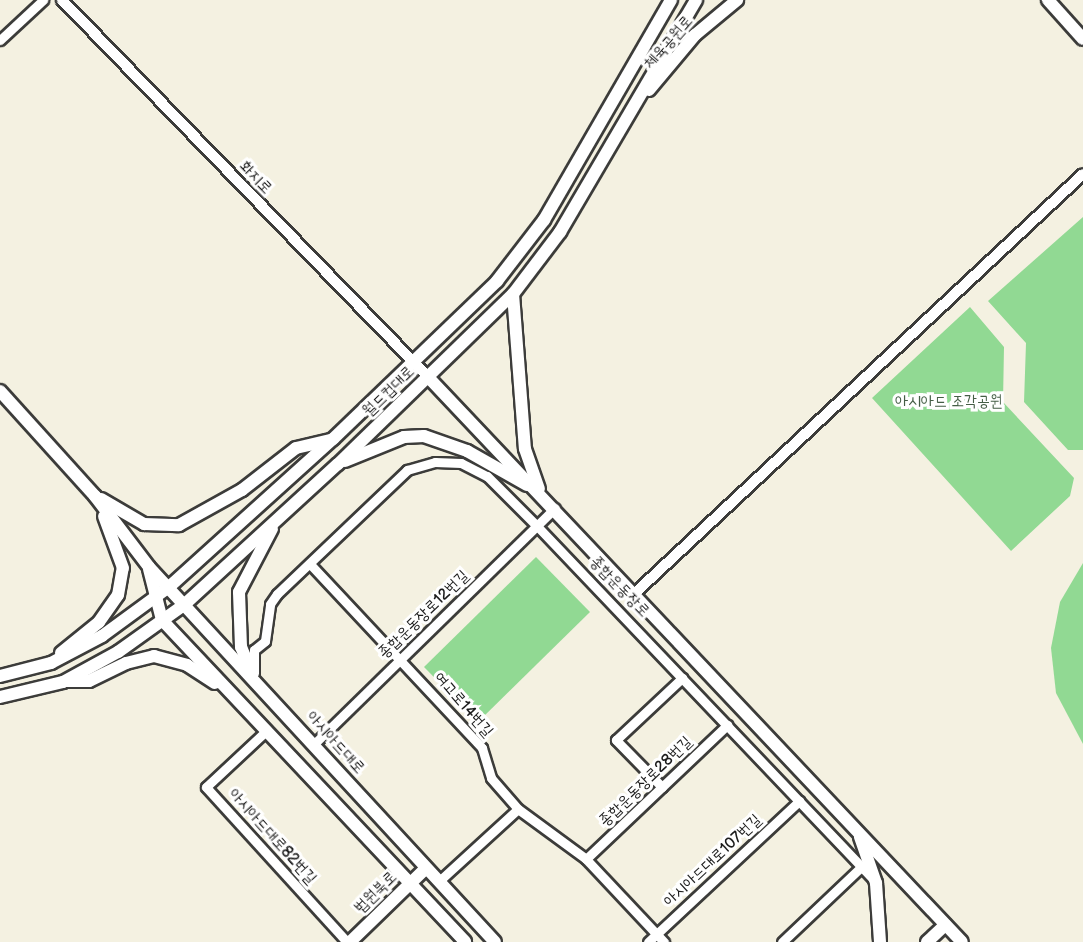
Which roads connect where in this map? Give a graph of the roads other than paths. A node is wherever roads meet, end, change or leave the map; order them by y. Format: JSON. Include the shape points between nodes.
{"nodes":[{"id":1,"x":43,"y":0,"type":"edge"},
{"id":2,"x":62,"y":0,"type":"edge"},
{"id":3,"x":671,"y":0,"type":"edge"},
{"id":4,"x":696,"y":0,"type":"edge"},
{"id":5,"x":737,"y":0,"type":"edge"},
{"id":6,"x":1048,"y":0,"type":"edge"},
{"id":7,"x":1083,"y":39,"type":"edge"},
{"id":8,"x":0,"y":40,"type":"edge"},
{"id":9,"x":631,"y":112,"type":"junction"},
{"id":10,"x":1083,"y":174,"type":"edge"},
{"id":11,"x":513,"y":294,"type":"junction"},
{"id":12,"x":412,"y":362,"type":"junction"},
{"id":13,"x":428,"y":377,"type":"junction"},
{"id":14,"x":0,"y":391,"type":"edge"},
{"id":15,"x":333,"y":439,"type":"junction"},
{"id":16,"x":338,"y":464,"type":"junction"},
{"id":17,"x":541,"y":493,"type":"junction"},
{"id":18,"x":94,"y":496,"type":"junction"},
{"id":19,"x":555,"y":508,"type":"junction"},
{"id":20,"x":277,"y":519,"type":"junction"},
{"id":21,"x":537,"y":526,"type":"junction"},
{"id":22,"x":309,"y":564,"type":"junction"},
{"id":23,"x":149,"y":567,"type":"junction"},
{"id":24,"x":169,"y":588,"type":"junction"},
{"id":25,"x":635,"y":593,"type":"junction"},
{"id":26,"x":156,"y":597,"type":"junction"},
{"id":27,"x":185,"y":604,"type":"junction"},
{"id":28,"x":162,"y":620,"type":"junction"},
{"id":29,"x":401,"y":659,"type":"junction"},
{"id":30,"x":51,"y":663,"type":"junction"},
{"id":31,"x":0,"y":676,"type":"edge"},
{"id":32,"x":254,"y":678,"type":"junction"},
{"id":33,"x":682,"y":678,"type":"junction"},
{"id":34,"x":63,"y":682,"type":"junction"},
{"id":35,"x":0,"y":696,"type":"edge"},
{"id":36,"x":233,"y":696,"type":"junction"},
{"id":37,"x":727,"y":725,"type":"junction"},
{"id":38,"x":266,"y":731,"type":"junction"},
{"id":39,"x":314,"y":744,"type":"junction"},
{"id":40,"x":662,"y":787,"type":"junction"},
{"id":41,"x":799,"y":801,"type":"junction"},
{"id":42,"x":518,"y":809,"type":"junction"},
{"id":43,"x":859,"y":833,"type":"junction"},
{"id":44,"x":586,"y":859,"type":"junction"},
{"id":45,"x":861,"y":867,"type":"junction"},
{"id":46,"x":426,"y":868,"type":"junction"},
{"id":47,"x":438,"y":882,"type":"junction"},
{"id":48,"x":876,"y":883,"type":"junction"},
{"id":49,"x":411,"y":884,"type":"junction"},
{"id":50,"x":945,"y":925,"type":"junction"},
{"id":51,"x":657,"y":934,"type":"junction"},
{"id":52,"x":348,"y":942,"type":"edge"},
{"id":53,"x":465,"y":942,"type":"edge"},
{"id":54,"x":495,"y":942,"type":"edge"},
{"id":55,"x":648,"y":942,"type":"edge"},
{"id":56,"x":664,"y":942,"type":"edge"},
{"id":57,"x":782,"y":942,"type":"edge"},
{"id":58,"x":880,"y":942,"type":"edge"},
{"id":59,"x":927,"y":942,"type":"edge"},
{"id":60,"x":962,"y":942,"type":"edge"}],
"edges":[{"from":1,"to":8,"type":"street"},
{"from":2,"to":12,"type":"street","name":"화지로"},
{"from":3,"to":12,"type":"main road","name":"월드컵대로","via":[[544,220],[497,281]]},
{"from":4,"to":9,"type":"main road","name":"월드컵대로"},
{"from":5,"to":9,"type":"main road","name":"체육공원로","via":[[695,35]]},
{"from":6,"to":7,"type":"main road"},
{"from":9,"to":11,"type":"main road","name":"월드컵대로","via":[[560,232]]},
{"from":10,"to":25,"type":"street"},
{"from":11,"to":13,"type":"main road","name":"월드컵대로"},
{"from":11,"to":17,"type":"main road","via":[[525,449]]},
{"from":12,"to":13,"type":"street","name":"화지로"},
{"from":12,"to":15,"type":"main road","name":"월드컵대로"},
{"from":13,"to":16,"type":"main road","name":"월드컵대로"},
{"from":13,"to":17,"type":"main road","name":"종합운동장로"},
{"from":14,"to":18,"type":"main road","name":"아시아드대로"},
{"from":15,"to":18,"type":"main road","via":[[296,448],[242,490],[179,525],[144,524]]},
{"from":15,"to":24,"type":"main road","name":"월드컵대로"},
{"from":16,"to":17,"type":"main road","via":[[404,437],[424,436],[467,451]]},
{"from":16,"to":20,"type":"main road","name":"월드컵대로"},
{"from":17,"to":19,"type":"main road","name":"종합운동장로"},
{"from":18,"to":23,"type":"main road","name":"아시아드대로"},
{"from":18,"to":30,"type":"main road","via":[[121,557],[122,581],[99,622]]},
{"from":19,"to":21,"type":"street","name":"종합운동장로12번길"},
{"from":19,"to":25,"type":"main road","name":"종합운동장로"},
{"from":20,"to":27,"type":"main road","name":"월드컵대로"},
{"from":20,"to":32,"type":"main road","via":[[239,592],[241,647]]},
{"from":21,"to":22,"type":"street","name":"종합운동장로","via":[[487,476],[461,463],[435,462],[407,470]]},
{"from":21,"to":29,"type":"street","name":"종합운동장로12번길"},
{"from":21,"to":33,"type":"street","name":"종합운동장로"},
{"from":22,"to":29,"type":"street","name":"여고로14번길"},
{"from":22,"to":32,"type":"street","name":"종합운동장로","via":[[270,604],[265,641],[254,650]]},
{"from":23,"to":24,"type":"main road","name":"아시아드대로"},
{"from":23,"to":26,"type":"main road","name":"아시아드대로"},
{"from":24,"to":26,"type":"main road","name":"월드컵대로"},
{"from":24,"to":27,"type":"main road","name":"아시아드대로"},
{"from":25,"to":43,"type":"main road","name":"종합운동장로"},
{"from":26,"to":28,"type":"main road","name":"아시아드대로"},
{"from":26,"to":30,"type":"main road","name":"월드컵대로","via":[[102,636]]},
{"from":27,"to":28,"type":"main road","name":"월드컵대로"},
{"from":27,"to":32,"type":"main road","name":"아시아드대로"},
{"from":28,"to":34,"type":"main road","name":"월드컵대로","via":[[118,652]]},
{"from":28,"to":36,"type":"main road","name":"아시아드대로"},
{"from":29,"to":39,"type":"street","name":"종합운동장로12번길"},
{"from":29,"to":42,"type":"street","name":"여고로14번길","via":[[482,748],[490,778]]},
{"from":30,"to":31,"type":"main road","name":"월드컵대로"},
{"from":32,"to":39,"type":"main road","name":"아시아드대로"},
{"from":33,"to":37,"type":"street","name":"종합운동장로"},
{"from":33,"to":40,"type":"street","via":[[616,740]]},
{"from":34,"to":35,"type":"main road","name":"월드컵대로"},
{"from":34,"to":36,"type":"main road","via":[[89,681],[126,663],[154,656],[187,665]]},
{"from":36,"to":38,"type":"main road","name":"아시아드대로"},
{"from":37,"to":40,"type":"street","name":"종합운동장로28번길"},
{"from":37,"to":41,"type":"street","name":"종합운동장로"},
{"from":38,"to":49,"type":"main road","name":"아시아드대로"},
{"from":38,"to":52,"type":"street","name":"아시아드대로82번길","via":[[206,787]]},
{"from":39,"to":46,"type":"main road","name":"아시아드대로"},
{"from":40,"to":44,"type":"street","name":"종합운동장로28번길"},
{"from":41,"to":45,"type":"street","name":"종합운동장로"},
{"from":41,"to":51,"type":"street","name":"아시아드대로107번길"},
{"from":42,"to":44,"type":"street","name":"여고로14번길"},
{"from":42,"to":47,"type":"street"},
{"from":43,"to":48,"type":"main road"},
{"from":43,"to":50,"type":"main road","name":"종합운동장로"},
{"from":44,"to":51,"type":"street","name":"여고로14번길"},
{"from":45,"to":48,"type":"street","name":"종합운동장로"},
{"from":45,"to":57,"type":"street"},
{"from":46,"to":47,"type":"main road","name":"아시아드대로"},
{"from":46,"to":49,"type":"main road","name":"법원북로"},
{"from":47,"to":54,"type":"main road","name":"아시아드대로"},
{"from":48,"to":58,"type":"main road"},
{"from":49,"to":52,"type":"main road","name":"법원북로"},
{"from":49,"to":53,"type":"main road","name":"아시아드대로"},
{"from":50,"to":59,"type":"main road"},
{"from":50,"to":60,"type":"main road","name":"종합운동장로"},
{"from":51,"to":55,"type":"street","name":"아시아드대로107번길"},
{"from":51,"to":56,"type":"street","name":"여고로14번길"}]}
